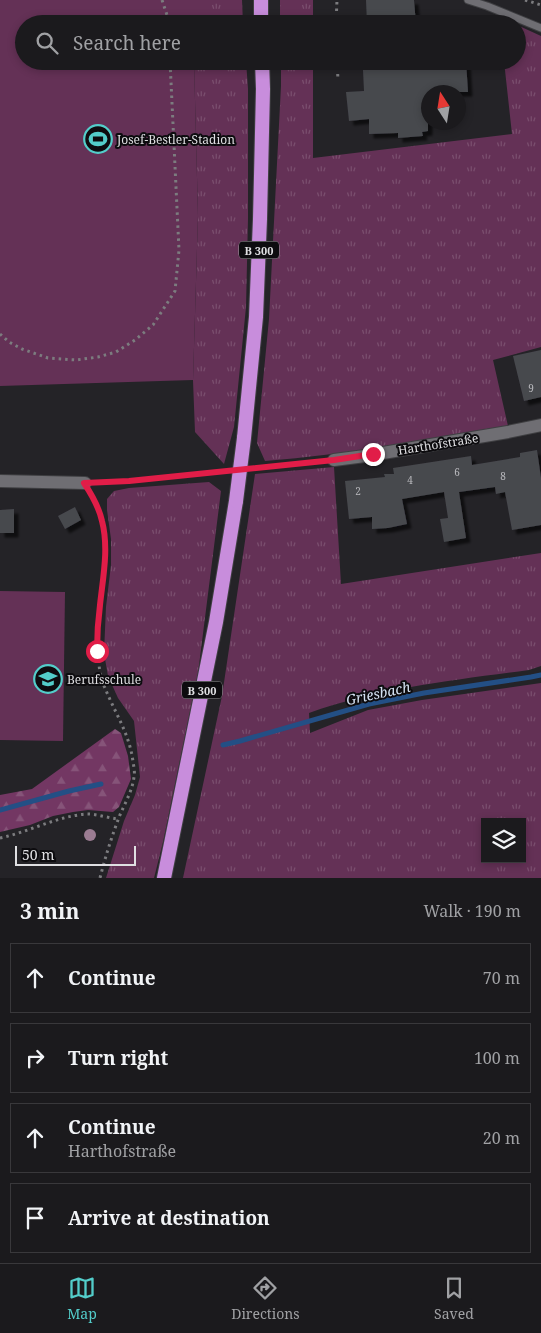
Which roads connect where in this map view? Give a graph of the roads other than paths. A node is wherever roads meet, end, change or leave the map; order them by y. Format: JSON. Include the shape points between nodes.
{"nodes":[{"id":1,"x":260,"y":0,"type":"edge"},
{"id":2,"x":468,"y":0,"type":"edge"},
{"id":3,"x":261,"y":15,"type":"edge"},
{"id":4,"x":509,"y":15,"type":"edge"},
{"id":5,"x":526,"y":22,"type":"edge"},
{"id":6,"x":541,"y":28,"type":"edge"},
{"id":7,"x":262,"y":70,"type":"edge"},
{"id":8,"x":541,"y":425,"type":"edge"},
{"id":9,"x":334,"y":460,"type":"road end"},
{"id":10,"x":0,"y":481,"type":"edge"},
{"id":11,"x":84,"y":483,"type":"road end"},
{"id":12,"x":164,"y":878,"type":"edge"}],
"edges":[{"from":1,"to":3,"type":"highway"},
{"from":2,"to":4,"type":"lane"},
{"from":5,"to":6,"type":"lane"},
{"from":7,"to":12,"type":"highway","number":"B 300","bridge":true,"via":[[257,297],[244,438],[216,622]]},
{"from":8,"to":9,"type":"street","name":"Harthofstraße"},
{"from":10,"to":11,"type":"street"}]}
